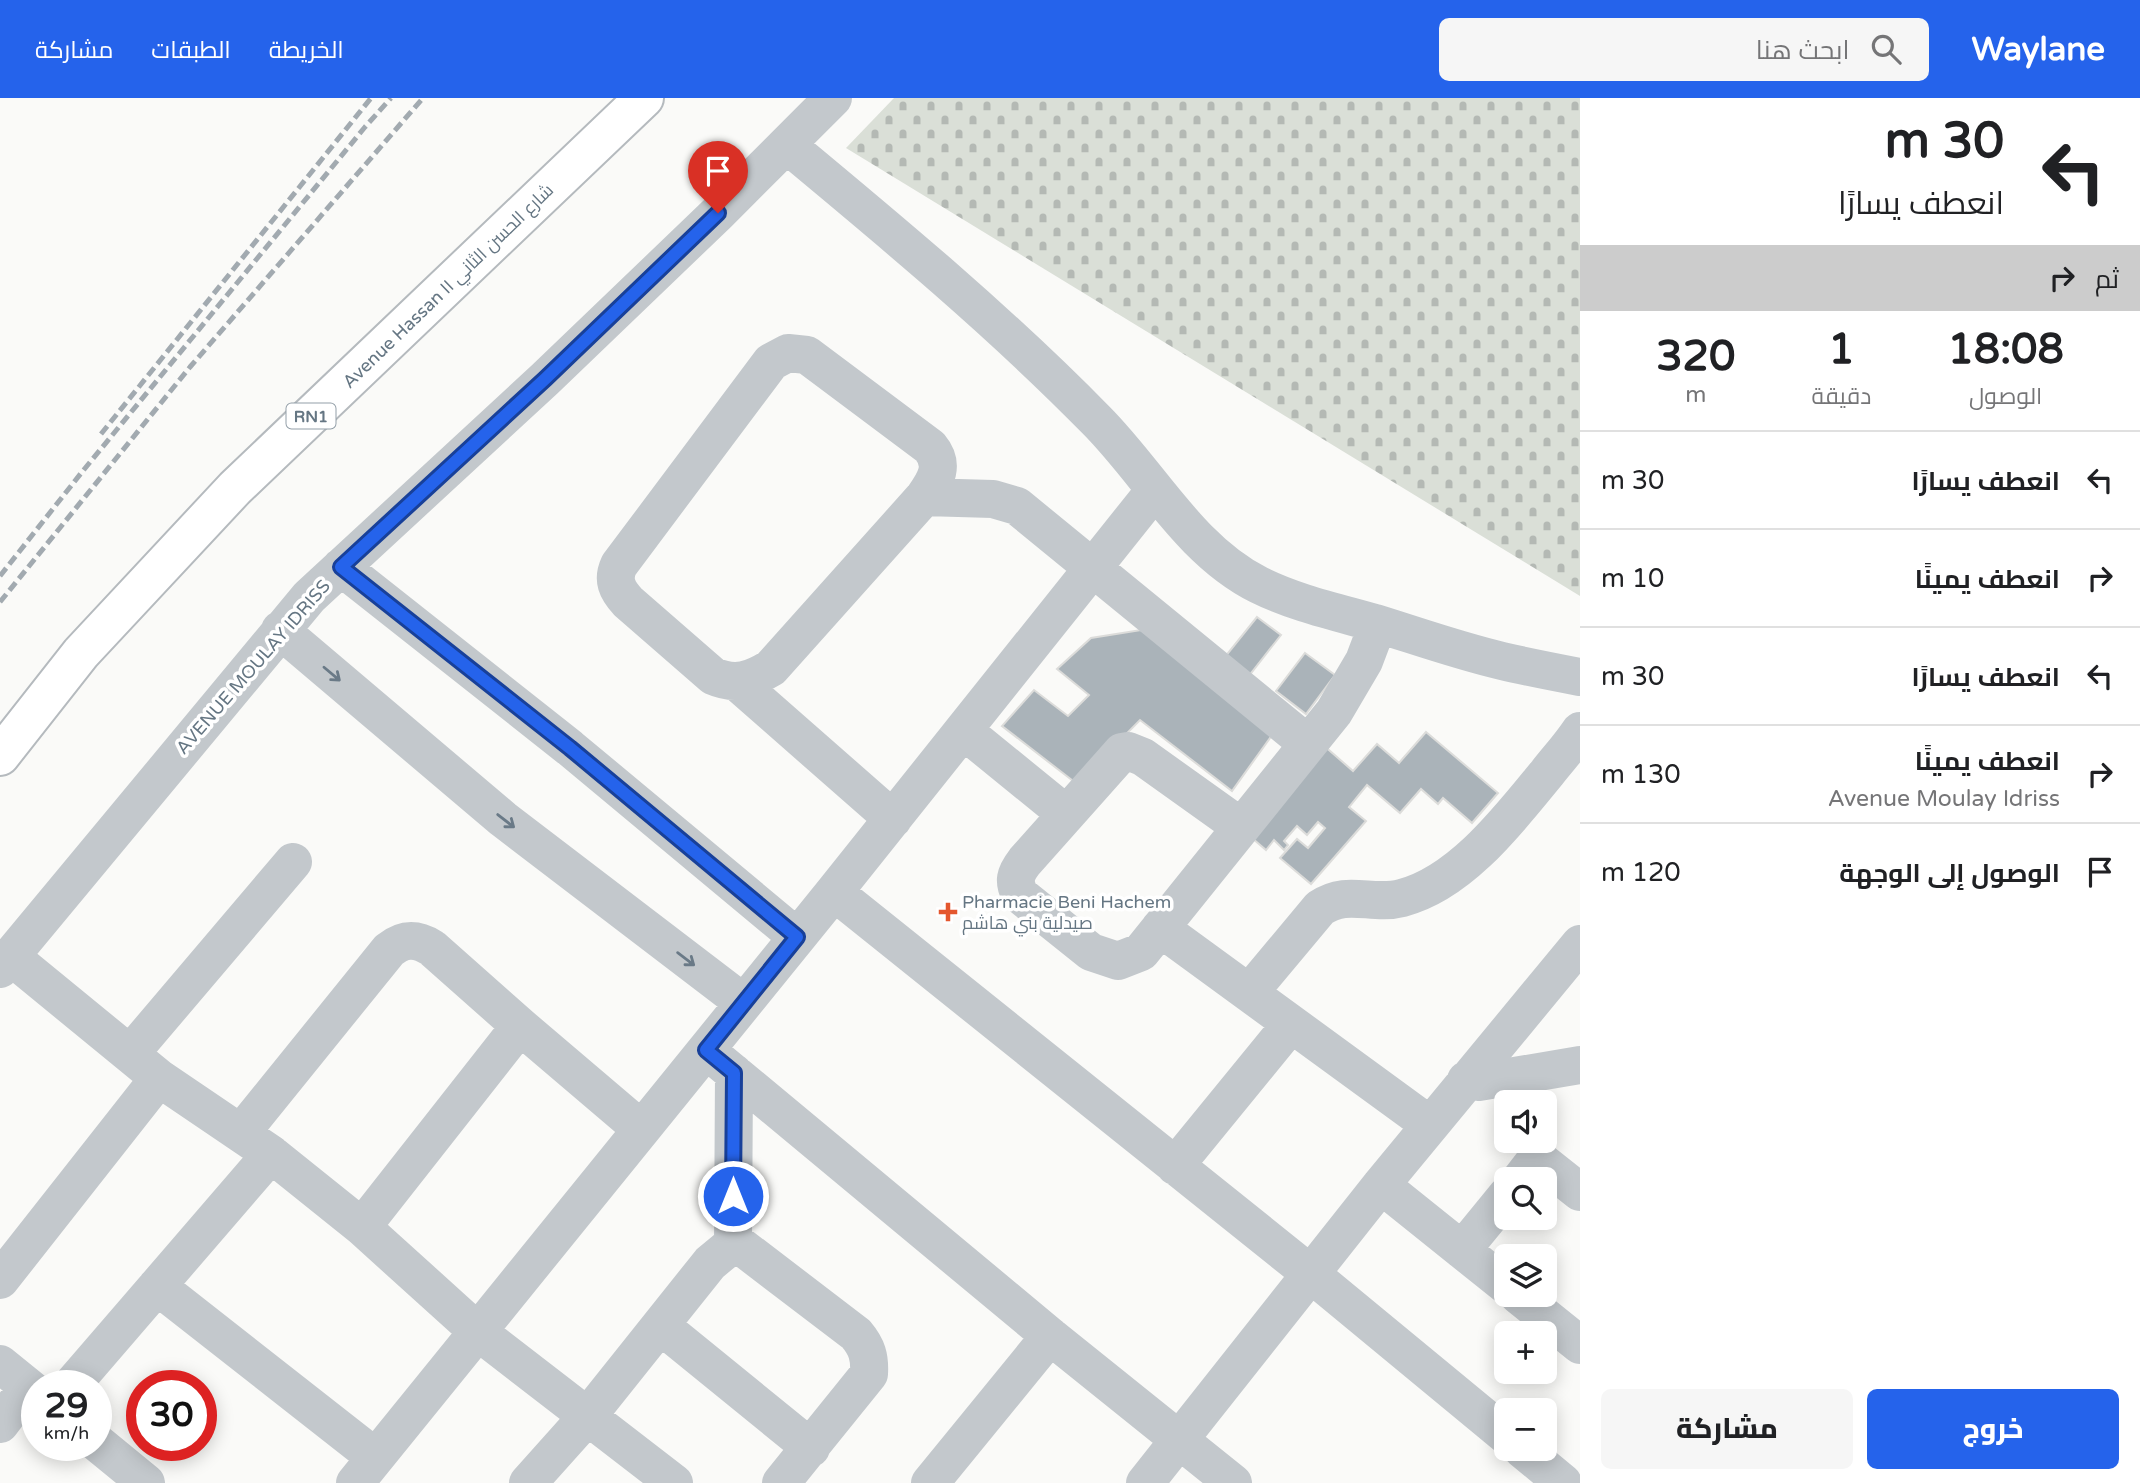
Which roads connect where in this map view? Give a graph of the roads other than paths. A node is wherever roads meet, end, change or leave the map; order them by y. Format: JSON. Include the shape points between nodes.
{"nodes":[{"id":1,"x":644,"y":98,"type":"edge"},
{"id":2,"x":833,"y":98,"type":"edge"},
{"id":3,"x":787,"y":145,"type":"junction"},
{"id":4,"x":1155,"y":490,"type":"junction"},
{"id":5,"x":924,"y":497,"type":"junction"},
{"id":6,"x":341,"y":567,"type":"junction"},
{"id":7,"x":1093,"y":568,"type":"junction"},
{"id":8,"x":1378,"y":624,"type":"junction"},
{"id":9,"x":280,"y":630,"type":"junction"},
{"id":10,"x":1580,"y":677,"type":"edge"},
{"id":11,"x":738,"y":683,"type":"junction"},
{"id":12,"x":964,"y":731,"type":"junction"},
{"id":13,"x":1580,"y":731,"type":"edge"},
{"id":14,"x":1308,"y":744,"type":"junction"},
{"id":15,"x":0,"y":756,"type":"edge"},
{"id":16,"x":1066,"y":814,"type":"junction"},
{"id":17,"x":893,"y":819,"type":"junction"},
{"id":18,"x":1241,"y":827,"type":"junction"},
{"id":19,"x":293,"y":862,"type":"dead end"},
{"id":20,"x":834,"y":892,"type":"junction"},
{"id":21,"x":1160,"y":928,"type":"junction"},
{"id":22,"x":797,"y":937,"type":"junction"},
{"id":23,"x":1580,"y":944,"type":"edge"},
{"id":24,"x":5,"y":962,"type":"edge"},
{"id":25,"x":1249,"y":993,"type":"junction"},
{"id":26,"x":744,"y":1003,"type":"junction"},
{"id":27,"x":1291,"y":1024,"type":"junction"},
{"id":28,"x":520,"y":1026,"type":"junction"},
{"id":29,"x":130,"y":1054,"type":"junction"},
{"id":30,"x":720,"y":1062,"type":"junction"},
{"id":31,"x":1580,"y":1065,"type":"edge"},
{"id":32,"x":159,"y":1078,"type":"junction"},
{"id":33,"x":1466,"y":1080,"type":"junction"},
{"id":34,"x":1430,"y":1125,"type":"junction"},
{"id":35,"x":641,"y":1129,"type":"junction"},
{"id":36,"x":256,"y":1144,"type":"junction"},
{"id":37,"x":1175,"y":1166,"type":"junction"},
{"id":38,"x":1530,"y":1167,"type":"edge"},
{"id":39,"x":1548,"y":1167,"type":"edge"},
{"id":40,"x":1557,"y":1174,"type":"edge"},
{"id":41,"x":1381,"y":1185,"type":"junction"},
{"id":42,"x":1580,"y":1192,"type":"edge"},
{"id":43,"x":1494,"y":1211,"type":"edge"},
{"id":44,"x":362,"y":1227,"type":"junction"},
{"id":45,"x":733,"y":1244,"type":"junction"},
{"id":46,"x":1462,"y":1250,"type":"junction"},
{"id":47,"x":1312,"y":1275,"type":"junction"},
{"id":48,"x":1494,"y":1276,"type":"edge"},
{"id":49,"x":0,"y":1280,"type":"edge"},
{"id":50,"x":157,"y":1286,"type":"junction"},
{"id":51,"x":1533,"y":1307,"type":"edge"},
{"id":52,"x":661,"y":1326,"type":"junction"},
{"id":53,"x":477,"y":1331,"type":"junction"},
{"id":54,"x":1050,"y":1336,"type":"junction"},
{"id":55,"x":1580,"y":1345,"type":"edge"},
{"id":56,"x":85,"y":1370,"type":"edge"},
{"id":57,"x":21,"y":1384,"type":"edge"},
{"id":58,"x":587,"y":1417,"type":"junction"},
{"id":59,"x":0,"y":1424,"type":"edge"},
{"id":60,"x":1494,"y":1425,"type":"edge"},
{"id":61,"x":1178,"y":1439,"type":"junction"},
{"id":62,"x":811,"y":1448,"type":"junction"},
{"id":63,"x":112,"y":1455,"type":"edge"},
{"id":64,"x":1536,"y":1461,"type":"edge"},
{"id":65,"x":365,"y":1470,"type":"edge"},
{"id":66,"x":146,"y":1483,"type":"edge"},
{"id":67,"x":528,"y":1483,"type":"edge"},
{"id":68,"x":674,"y":1483,"type":"edge"},
{"id":69,"x":781,"y":1483,"type":"edge"},
{"id":70,"x":930,"y":1483,"type":"edge"},
{"id":71,"x":1145,"y":1483,"type":"edge"},
{"id":72,"x":1233,"y":1483,"type":"edge"},
{"id":73,"x":1563,"y":1483,"type":"edge"}],
"edges":[{"from":1,"to":15,"type":"main road","name":"Avenue Hassan II شارع الحسن الثاني","number":"RN1","via":[[234,488],[81,653]]},
{"from":2,"to":3,"type":"street","name":"AVENUE MOULAY IDRISS"},
{"from":3,"to":4,"type":"street","via":[[1015,342],[1124,450]]},
{"from":3,"to":6,"type":"street","name":"AVENUE MOULAY IDRISS","via":[[545,379]]},
{"from":4,"to":7,"type":"street"},
{"from":4,"to":8,"type":"street","via":[[1228,566],[1259,585]]},
{"from":5,"to":7,"type":"street","via":[[993,499],[1017,506]]},
{"from":5,"to":11,"type":"street","via":[[771,668]]},
{"from":5,"to":11,"type":"street","via":[[939,467],[930,447],[807,355],[788,353],[771,362],[615,573],[619,592],[628,602],[713,676]]},
{"from":6,"to":9,"type":"street","name":"AVENUE MOULAY IDRISS"},
{"from":6,"to":22,"type":"street","via":[[570,748]]},
{"from":7,"to":12,"type":"street"},
{"from":7,"to":14,"type":"street"},
{"from":8,"to":10,"type":"street","via":[[1501,661]]},
{"from":8,"to":14,"type":"street","via":[[1364,661],[1334,712]]},
{"from":9,"to":24,"type":"street","name":"AVENUE MOULAY IDRISS"},
{"from":9,"to":26,"type":"street","one_way":true,"via":[[503,819]]},
{"from":11,"to":17,"type":"street"},
{"from":12,"to":16,"type":"street"},
{"from":12,"to":17,"type":"street"},
{"from":13,"to":25,"type":"street","via":[[1480,849],[1444,878],[1426,890],[1392,900],[1344,897],[1329,902]]},
{"from":14,"to":18,"type":"street"},
{"from":16,"to":18,"type":"street","via":[[1116,757],[1128,751]]},
{"from":16,"to":21,"type":"street","via":[[1018,870],[1015,878],[1020,895],[1091,952],[1107,959],[1118,961],[1141,952]]},
{"from":17,"to":20,"type":"street"},
{"from":18,"to":21,"type":"street"},
{"from":19,"to":29,"type":"street"},
{"from":20,"to":22,"type":"street"},
{"from":20,"to":37,"type":"street"},
{"from":21,"to":25,"type":"street"},
{"from":22,"to":26,"type":"street"},
{"from":23,"to":33,"type":"street"},
{"from":24,"to":29,"type":"street"},
{"from":25,"to":27,"type":"street"},
{"from":26,"to":30,"type":"street"},
{"from":27,"to":34,"type":"street"},
{"from":27,"to":37,"type":"street"},
{"from":28,"to":35,"type":"street"},
{"from":28,"to":36,"type":"street","via":[[422,941],[398,943],[340,1007]]},
{"from":28,"to":44,"type":"street"},
{"from":29,"to":32,"type":"street"},
{"from":30,"to":35,"type":"street"},
{"from":30,"to":45,"type":"street"},
{"from":30,"to":54,"type":"street"},
{"from":31,"to":33,"type":"street","via":[[1479,1082]]},
{"from":32,"to":36,"type":"street"},
{"from":32,"to":49,"type":"street"},
{"from":33,"to":34,"type":"street"},
{"from":34,"to":41,"type":"street"},
{"from":35,"to":53,"type":"street"},
{"from":36,"to":44,"type":"street"},
{"from":36,"to":50,"type":"street"},
{"from":37,"to":47,"type":"street"},
{"from":38,"to":39,"type":"street","via":[[1537,1158]]},
{"from":40,"to":42,"type":"street"},
{"from":41,"to":46,"type":"street"},
{"from":41,"to":47,"type":"street"},
{"from":43,"to":46,"type":"street"},
{"from":44,"to":53,"type":"street"},
{"from":45,"to":52,"type":"street","via":[[710,1264]]},
{"from":45,"to":62,"type":"street","via":[[866,1345],[869,1374]]},
{"from":46,"to":48,"type":"street"},
{"from":47,"to":60,"type":"street"},
{"from":47,"to":61,"type":"street"},
{"from":50,"to":56,"type":"street"},
{"from":50,"to":65,"type":"street"},
{"from":51,"to":55,"type":"street"},
{"from":52,"to":58,"type":"street"},
{"from":52,"to":62,"type":"street"},
{"from":53,"to":58,"type":"street"},
{"from":53,"to":65,"type":"street"},
{"from":54,"to":61,"type":"street"},
{"from":54,"to":70,"type":"street"},
{"from":57,"to":59,"type":"street"},
{"from":58,"to":67,"type":"street"},
{"from":58,"to":68,"type":"street"},
{"from":61,"to":71,"type":"street"},
{"from":61,"to":72,"type":"street"},
{"from":62,"to":69,"type":"street"},
{"from":63,"to":66,"type":"street"},
{"from":64,"to":73,"type":"street"}]}
